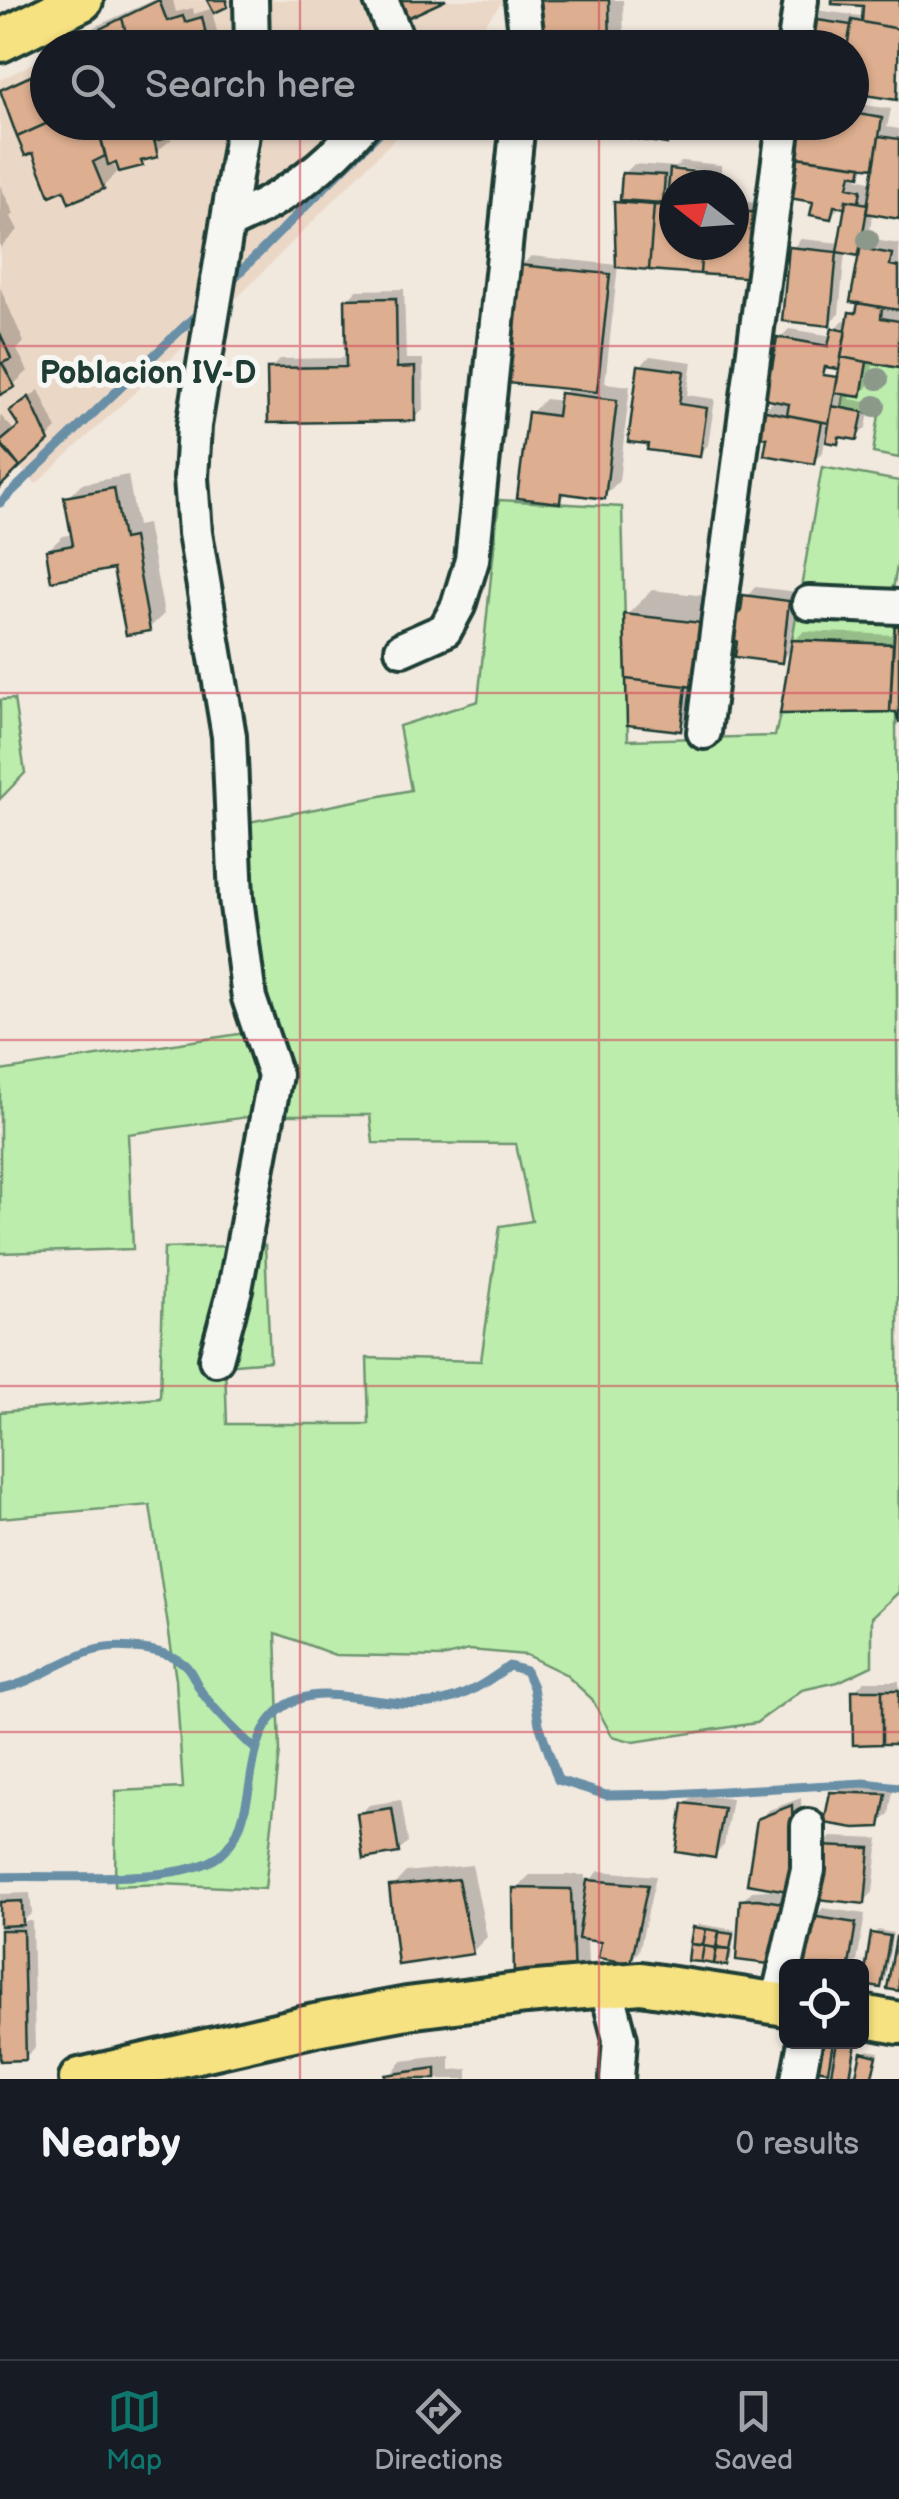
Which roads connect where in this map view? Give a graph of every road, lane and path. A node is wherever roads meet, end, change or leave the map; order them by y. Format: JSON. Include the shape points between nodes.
{"nodes":[{"id":1,"x":82,"y":0,"type":"edge"},
{"id":2,"x":251,"y":0,"type":"edge"},
{"id":3,"x":381,"y":0,"type":"edge"},
{"id":4,"x":522,"y":0,"type":"edge"},
{"id":5,"x":801,"y":0,"type":"edge"},
{"id":6,"x":252,"y":30,"type":"edge"},
{"id":7,"x":393,"y":30,"type":"edge"},
{"id":8,"x":526,"y":30,"type":"edge"},
{"id":9,"x":797,"y":30,"type":"edge"},
{"id":10,"x":2,"y":35,"type":"edge"},
{"id":11,"x":241,"y":140,"type":"edge"},
{"id":12,"x":349,"y":140,"type":"edge"},
{"id":13,"x":516,"y":140,"type":"edge"},
{"id":14,"x":782,"y":140,"type":"edge"},
{"id":15,"x":228,"y":223,"type":"junction"},
{"id":16,"x":809,"y":602,"type":"dead end"},
{"id":17,"x":899,"y":606,"type":"edge"},
{"id":18,"x":402,"y":649,"type":"dead end"},
{"id":19,"x":704,"y":732,"type":"dead end"},
{"id":20,"x":216,"y":1358,"type":"dead end"},
{"id":21,"x":808,"y":1826,"type":"dead end"},
{"id":22,"x":791,"y":1959,"type":"edge"},
{"id":23,"x":606,"y":1985,"type":"junction"},
{"id":24,"x":779,"y":2005,"type":"edge"},
{"id":25,"x":869,"y":2017,"type":"edge"},
{"id":26,"x":899,"y":2023,"type":"edge"},
{"id":27,"x":804,"y":2049,"type":"edge"},
{"id":28,"x":80,"y":2079,"type":"edge"},
{"id":29,"x":618,"y":2079,"type":"edge"},
{"id":30,"x":798,"y":2079,"type":"edge"}],
"edges":[{"from":1,"to":10,"type":"main road"},
{"from":2,"to":6,"type":"street"},
{"from":3,"to":7,"type":"street"},
{"from":4,"to":8,"type":"street"},
{"from":5,"to":9,"type":"street"},
{"from":11,"to":15,"type":"street"},
{"from":12,"to":15,"type":"street","via":[[292,190]]},
{"from":13,"to":18,"type":"street","via":[[472,560],[445,630]]},
{"from":14,"to":19,"type":"street"},
{"from":15,"to":20,"type":"street","via":[[194,426],[194,514],[229,736],[236,898],[249,998],[275,1075]]},
{"from":16,"to":17,"type":"street"},
{"from":21,"to":22,"type":"street","via":[[808,1870]]},
{"from":23,"to":24,"type":"main road","via":[[641,1983]]},
{"from":23,"to":28,"type":"main road","via":[[407,2008]]},
{"from":23,"to":29,"type":"street","via":[[620,2039]]},
{"from":25,"to":26,"type":"main road"},
{"from":27,"to":30,"type":"street"}]}
